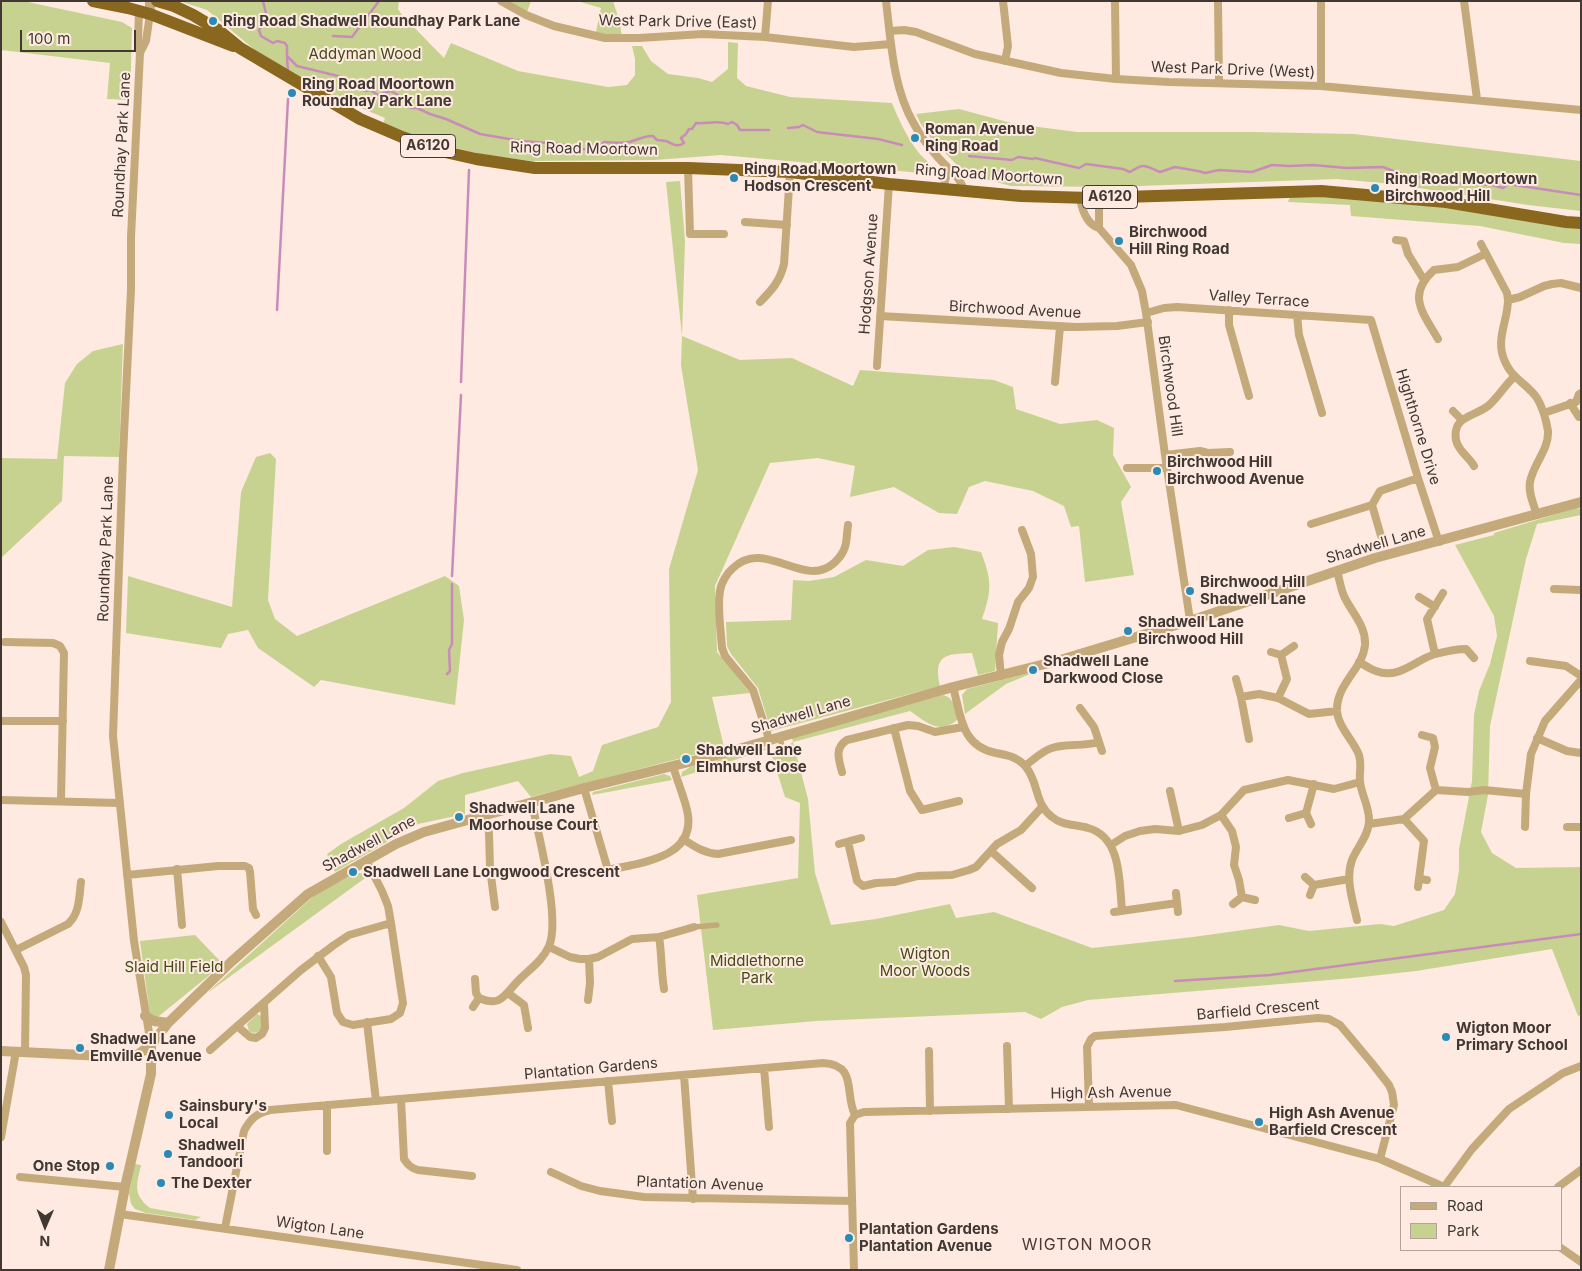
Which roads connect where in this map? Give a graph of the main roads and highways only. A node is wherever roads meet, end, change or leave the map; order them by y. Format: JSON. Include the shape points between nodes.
{"nodes":[{"id":1,"x":94,"y":1,"type":"edge"},
{"id":2,"x":157,"y":1,"type":"edge"},
{"id":3,"x":145,"y":7,"type":"edge"},
{"id":4,"x":240,"y":48,"type":"junction"},
{"id":5,"x":1581,"y":222,"type":"edge"}],
"edges":[{"from":1,"to":3,"type":"highway","number":"A6120"},
{"from":2,"to":4,"type":"highway","name":"Ring Road Moortown","number":"A6120","via":[[193,15]]},
{"from":3,"to":4,"type":"highway","name":"Ring Road Moortown","number":"A6120"},
{"from":4,"to":5,"type":"highway","name":"Ring Road Moortown","number":"A6120","via":[[360,119],[402,137],[445,152],[535,168],[790,172],[964,191],[1080,198],[1321,191],[1446,202]]}]}
